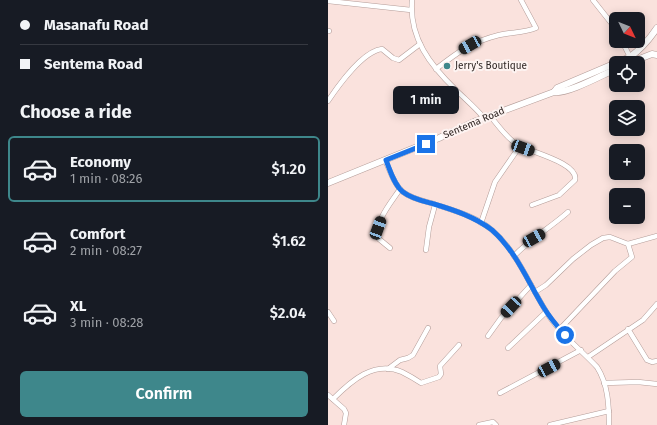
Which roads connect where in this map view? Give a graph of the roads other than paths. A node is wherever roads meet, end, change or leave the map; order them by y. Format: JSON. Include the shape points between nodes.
{"nodes":[{"id":1,"x":412,"y":0,"type":"edge"},
{"id":2,"x":521,"y":0,"type":"edge"},
{"id":3,"x":594,"y":0,"type":"edge"},
{"id":4,"x":328,"y":1,"type":"edge"},
{"id":5,"x":411,"y":10,"type":"junction"},
{"id":6,"x":609,"y":20,"type":"edge"},
{"id":7,"x":657,"y":28,"type":"edge"},
{"id":8,"x":420,"y":44,"type":"junction"},
{"id":9,"x":657,"y":55,"type":"edge"},
{"id":10,"x":633,"y":56,"type":"edge"},
{"id":11,"x":644,"y":56,"type":"edge"},
{"id":12,"x":609,"y":68,"type":"edge"},
{"id":13,"x":436,"y":69,"type":"junction"},
{"id":14,"x":609,"y":72,"type":"edge"},
{"id":15,"x":554,"y":92,"type":"junction"},
{"id":16,"x":328,"y":101,"type":"edge"},
{"id":17,"x":490,"y":116,"type":"junction"},
{"id":18,"x":484,"y":118,"type":"junction"},
{"id":19,"x":520,"y":146,"type":"junction"},
{"id":20,"x":386,"y":160,"type":"junction"},
{"id":21,"x":328,"y":183,"type":"edge"},
{"id":22,"x":400,"y":189,"type":"junction"},
{"id":23,"x":435,"y":205,"type":"junction"},
{"id":24,"x":532,"y":205,"type":"dead end"},
{"id":25,"x":568,"y":212,"type":"dead end"},
{"id":26,"x":482,"y":223,"type":"junction"},
{"id":27,"x":657,"y":236,"type":"edge"},
{"id":28,"x":628,"y":244,"type":"junction"},
{"id":29,"x":390,"y":248,"type":"dead end"},
{"id":30,"x":426,"y":250,"type":"dead end"},
{"id":31,"x":514,"y":256,"type":"junction"},
{"id":32,"x":531,"y":286,"type":"junction"},
{"id":33,"x":535,"y":292,"type":"junction"},
{"id":34,"x":657,"y":304,"type":"edge"},
{"id":35,"x":328,"y":312,"type":"edge"},
{"id":36,"x":546,"y":312,"type":"junction"},
{"id":37,"x":334,"y":321,"type":"dead end"},
{"id":38,"x":428,"y":328,"type":"dead end"},
{"id":39,"x":560,"y":329,"type":"junction"},
{"id":40,"x":628,"y":329,"type":"junction"},
{"id":41,"x":488,"y":336,"type":"dead end"},
{"id":42,"x":459,"y":345,"type":"dead end"},
{"id":43,"x":508,"y":348,"type":"dead end"},
{"id":44,"x":581,"y":350,"type":"junction"},
{"id":45,"x":588,"y":357,"type":"junction"},
{"id":46,"x":657,"y":361,"type":"edge"},
{"id":47,"x":388,"y":369,"type":"junction"},
{"id":48,"x":604,"y":383,"type":"junction"},
{"id":49,"x":657,"y":384,"type":"edge"},
{"id":50,"x":500,"y":393,"type":"dead end"},
{"id":51,"x":328,"y":395,"type":"edge"},
{"id":52,"x":333,"y":399,"type":"junction"},
{"id":53,"x":609,"y":411,"type":"junction"},
{"id":54,"x":344,"y":425,"type":"edge"},
{"id":55,"x":478,"y":425,"type":"edge"},
{"id":56,"x":496,"y":425,"type":"edge"},
{"id":57,"x":550,"y":425,"type":"edge"},
{"id":58,"x":609,"y":425,"type":"edge"}],
"edges":[{"from":1,"to":5,"type":"street"},
{"from":2,"to":13,"type":"street","via":[[536,28],[499,35],[470,45]]},
{"from":3,"to":6,"type":"street"},
{"from":4,"to":5,"type":"street"},
{"from":5,"to":8,"type":"street","via":[[413,27]]},
{"from":7,"to":10,"type":"main road","name":"Sentema Road"},
{"from":8,"to":13,"type":"street","via":[[427,59]]},
{"from":8,"to":16,"type":"street","via":[[399,60],[383,49],[375,51],[357,64],[340,82]]},
{"from":9,"to":11,"type":"main road","name":"Sentema Road"},
{"from":12,"to":15,"type":"main road","name":"Sentema Road","via":[[557,88]]},
{"from":13,"to":18,"type":"street"},
{"from":14,"to":15,"type":"main road","name":"Sentema Road","via":[[576,87],[559,93]]},
{"from":15,"to":17,"type":"main road","name":"Sentema Road"},
{"from":17,"to":18,"type":"main road","name":"Sentema Road"},
{"from":17,"to":19,"type":"street","via":[[504,134]]},
{"from":18,"to":20,"type":"main road","name":"Sentema Road"},
{"from":19,"to":24,"type":"street","via":[[566,166],[572,170],[576,178],[561,194]]},
{"from":19,"to":26,"type":"street","via":[[495,182]]},
{"from":20,"to":21,"type":"main road","name":"Sentema Road"},
{"from":20,"to":22,"type":"street"},
{"from":22,"to":23,"type":"street","via":[[409,196]]},
{"from":22,"to":29,"type":"street","via":[[378,228],[379,239]]},
{"from":23,"to":26,"type":"street"},
{"from":23,"to":30,"type":"street"},
{"from":25,"to":31,"type":"street"},
{"from":26,"to":31,"type":"street","via":[[499,237]]},
{"from":27,"to":28,"type":"street"},
{"from":28,"to":33,"type":"street","via":[[610,237],[603,238],[573,259]]},
{"from":28,"to":39,"type":"street","via":[[632,257]]},
{"from":31,"to":32,"type":"street"},
{"from":32,"to":33,"type":"street"},
{"from":32,"to":41,"type":"street","via":[[500,318]]},
{"from":33,"to":36,"type":"street"},
{"from":34,"to":40,"type":"street","via":[[646,317]]},
{"from":35,"to":37,"type":"street"},
{"from":36,"to":39,"type":"street"},
{"from":36,"to":43,"type":"street"},
{"from":38,"to":47,"type":"street","via":[[413,355]]},
{"from":39,"to":44,"type":"street"},
{"from":40,"to":45,"type":"street"},
{"from":40,"to":46,"type":"street","via":[[647,360]]},
{"from":42,"to":47,"type":"street","via":[[440,366],[441,374],[421,383],[401,372]]},
{"from":44,"to":45,"type":"street"},
{"from":44,"to":50,"type":"street"},
{"from":45,"to":48,"type":"street","via":[[598,367]]},
{"from":47,"to":52,"type":"street","via":[[363,374]]},
{"from":48,"to":49,"type":"street"},
{"from":48,"to":53,"type":"street"},
{"from":51,"to":52,"type":"street"},
{"from":52,"to":54,"type":"street","via":[[344,409]]},
{"from":53,"to":57,"type":"street"},
{"from":53,"to":58,"type":"street"},
{"from":55,"to":56,"type":"street","via":[[493,422]]}]}
